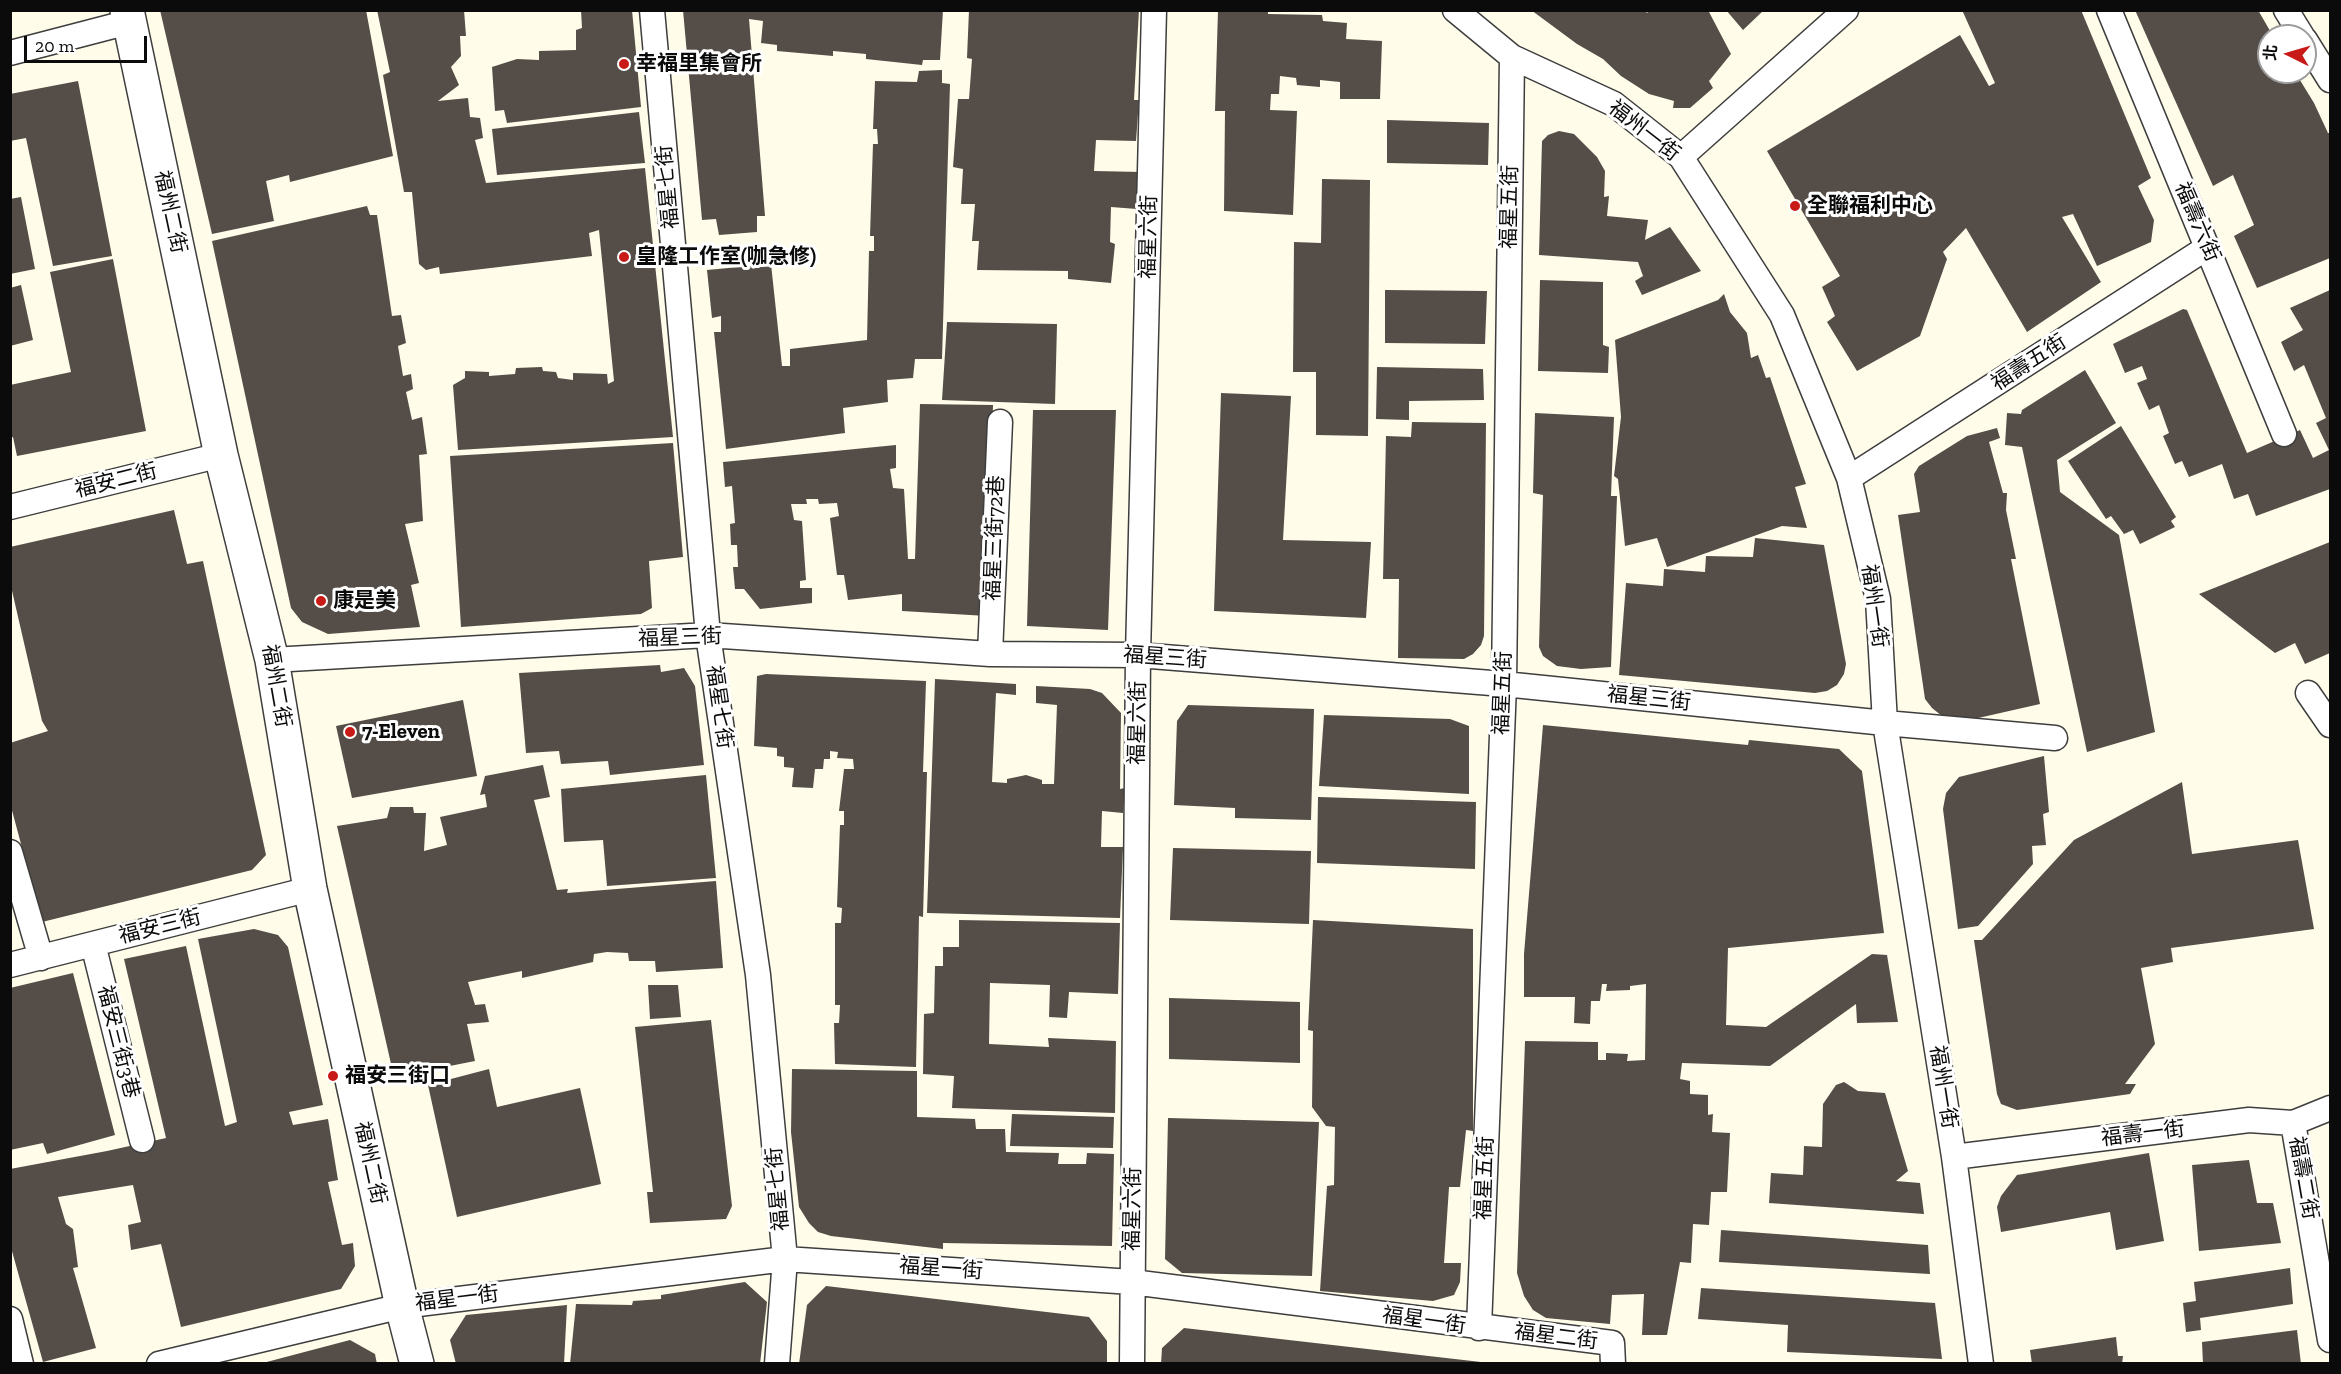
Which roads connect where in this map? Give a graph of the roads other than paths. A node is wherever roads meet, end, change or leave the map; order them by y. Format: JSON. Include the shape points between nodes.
{"nodes":[{"id":1,"x":652,"y":10,"type":"edge"},
{"id":2,"x":1154,"y":10,"type":"edge"},
{"id":3,"x":1455,"y":10,"type":"edge"},
{"id":4,"x":1846,"y":10,"type":"edge"},
{"id":5,"x":2109,"y":10,"type":"edge"},
{"id":6,"x":2286,"y":10,"type":"edge"},
{"id":7,"x":128,"y":16,"type":"edge"},
{"id":8,"x":2295,"y":24,"type":"edge"},
{"id":9,"x":10,"y":53,"type":"edge"},
{"id":10,"x":1512,"y":57,"type":"junction"},
{"id":11,"x":2317,"y":58,"type":"edge"},
{"id":12,"x":2331,"y":80,"type":"edge"},
{"id":13,"x":1681,"y":157,"type":"junction"},
{"id":14,"x":2208,"y":247,"type":"junction"},
{"id":15,"x":1000,"y":422,"type":"dead end"},
{"id":16,"x":2284,"y":434,"type":"dead end"},
{"id":17,"x":221,"y":455,"type":"junction"},
{"id":18,"x":1849,"y":478,"type":"junction"},
{"id":19,"x":10,"y":507,"type":"edge"},
{"id":20,"x":708,"y":635,"type":"junction"},
{"id":21,"x":990,"y":654,"type":"junction"},
{"id":22,"x":1138,"y":655,"type":"junction"},
{"id":23,"x":272,"y":660,"type":"junction"},
{"id":24,"x":1504,"y":684,"type":"junction"},
{"id":25,"x":2308,"y":693,"type":"dead end"},
{"id":26,"x":1885,"y":723,"type":"junction"},
{"id":27,"x":2331,"y":724,"type":"edge"},
{"id":28,"x":2055,"y":738,"type":"dead end"},
{"id":29,"x":10,"y":852,"type":"edge"},
{"id":30,"x":310,"y":889,"type":"junction"},
{"id":31,"x":93,"y":944,"type":"junction"},
{"id":32,"x":41,"y":957,"type":"junction"},
{"id":33,"x":10,"y":965,"type":"edge"},
{"id":34,"x":2331,"y":1108,"type":"edge"},
{"id":35,"x":2293,"y":1123,"type":"junction"},
{"id":36,"x":142,"y":1140,"type":"dead end"},
{"id":37,"x":1954,"y":1157,"type":"junction"},
{"id":38,"x":784,"y":1258,"type":"junction"},
{"id":39,"x":1132,"y":1282,"type":"junction"},
{"id":40,"x":402,"y":1306,"type":"junction"},
{"id":41,"x":10,"y":1319,"type":"edge"},
{"id":42,"x":1479,"y":1328,"type":"junction"},
{"id":43,"x":2331,"y":1340,"type":"edge"},
{"id":44,"x":21,"y":1364,"type":"edge"},
{"id":45,"x":159,"y":1364,"type":"edge"},
{"id":46,"x":417,"y":1364,"type":"edge"},
{"id":47,"x":777,"y":1364,"type":"edge"},
{"id":48,"x":1132,"y":1364,"type":"edge"},
{"id":49,"x":1613,"y":1364,"type":"edge"},
{"id":50,"x":1981,"y":1364,"type":"edge"}],
"edges":[{"from":1,"to":20,"type":"lane","name":"福星七街"},
{"from":2,"to":22,"type":"lane","name":"福星六街"},
{"from":3,"to":10,"type":"lane","name":"福州一街"},
{"from":4,"to":13,"type":"lane"},
{"from":5,"to":14,"type":"lane","name":"福壽六街"},
{"from":6,"to":8,"type":"lane"},
{"from":7,"to":9,"type":"lane"},
{"from":7,"to":17,"type":"street","name":"福州二街"},
{"from":10,"to":13,"type":"lane","name":"福州一街","via":[[1614,104]]},
{"from":10,"to":24,"type":"lane","name":"福星五街"},
{"from":11,"to":12,"type":"lane"},
{"from":13,"to":18,"type":"lane","name":"福州一街","via":[[1782,315]]},
{"from":14,"to":16,"type":"lane","name":"福壽六街"},
{"from":14,"to":18,"type":"lane","name":"福壽五街"},
{"from":15,"to":21,"type":"lane","name":"福星三街72巷"},
{"from":17,"to":19,"type":"lane","name":"福安二街"},
{"from":17,"to":23,"type":"street","name":"福州二街"},
{"from":18,"to":26,"type":"lane","name":"福州一街","via":[[1878,598]]},
{"from":20,"to":21,"type":"lane","name":"福星三街"},
{"from":20,"to":23,"type":"lane","name":"福星三街"},
{"from":20,"to":38,"type":"lane","name":"福星七街","via":[[758,975]]},
{"from":21,"to":22,"type":"lane","name":"福星三街"},
{"from":22,"to":24,"type":"lane","name":"福星三街"},
{"from":22,"to":39,"type":"lane","name":"福星六街"},
{"from":23,"to":30,"type":"street","name":"福州二街"},
{"from":24,"to":26,"type":"lane","name":"福星三街"},
{"from":24,"to":42,"type":"lane","name":"福星五街"},
{"from":25,"to":27,"type":"lane"},
{"from":26,"to":28,"type":"lane","name":"福星三街"},
{"from":26,"to":37,"type":"lane","name":"福州一街"},
{"from":29,"to":32,"type":"lane"},
{"from":30,"to":31,"type":"lane","name":"福安三街"},
{"from":30,"to":40,"type":"street","name":"福州二街"},
{"from":31,"to":32,"type":"lane","name":"福安三街"},
{"from":31,"to":36,"type":"lane","name":"福安三街3巷"},
{"from":32,"to":33,"type":"lane","name":"福安三街"},
{"from":34,"to":35,"type":"lane","name":"福壽一街"},
{"from":35,"to":37,"type":"lane","name":"福壽一街","via":[[2249,1120]]},
{"from":35,"to":43,"type":"lane","name":"福壽二街"},
{"from":37,"to":50,"type":"lane","name":"福州一街"},
{"from":38,"to":39,"type":"lane","name":"福星一街"},
{"from":38,"to":40,"type":"lane","name":"福星一街"},
{"from":38,"to":47,"type":"lane","name":"福星七街"},
{"from":39,"to":42,"type":"lane","name":"福星一街"},
{"from":39,"to":48,"type":"lane","name":"福星六街"},
{"from":40,"to":45,"type":"lane"},
{"from":40,"to":46,"type":"street","name":"福州二街"},
{"from":41,"to":44,"type":"lane"},
{"from":42,"to":49,"type":"lane","name":"福星二街","via":[[1612,1343]]}]}
